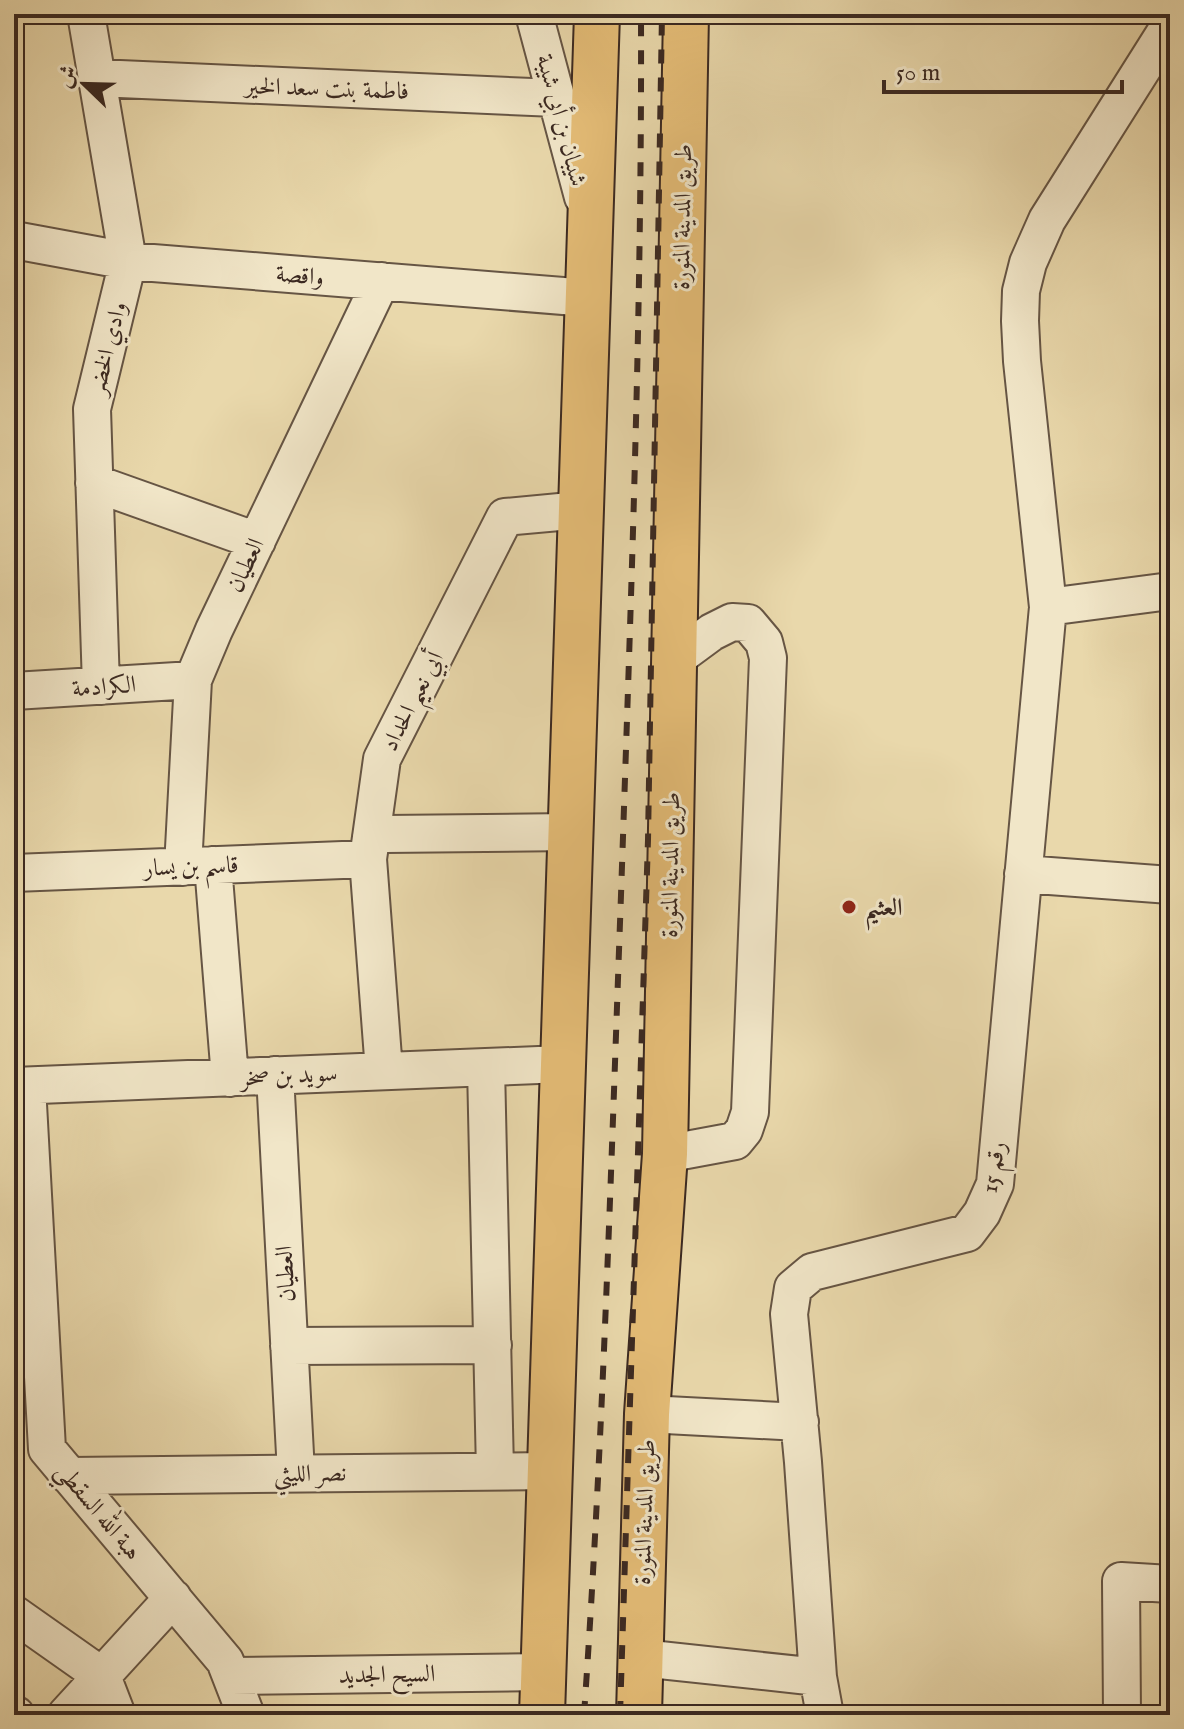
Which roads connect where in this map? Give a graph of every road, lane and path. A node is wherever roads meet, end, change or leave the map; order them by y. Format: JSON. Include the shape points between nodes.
{"nodes":[{"id":1,"x":86,"y":14,"type":"edge"},
{"id":2,"x":534,"y":14,"type":"edge"},
{"id":3,"x":597,"y":14,"type":"edge"},
{"id":4,"x":686,"y":14,"type":"edge"},
{"id":5,"x":1170,"y":25,"type":"edge"},
{"id":6,"x":97,"y":78,"type":"junction"},
{"id":7,"x":556,"y":98,"type":"junction"},
{"id":8,"x":590,"y":226,"type":"junction"},
{"id":9,"x":14,"y":240,"type":"edge"},
{"id":10,"x":128,"y":261,"type":"junction"},
{"id":11,"x":381,"y":281,"type":"junction"},
{"id":12,"x":588,"y":298,"type":"junction"},
{"id":13,"x":94,"y":483,"type":"junction"},
{"id":14,"x":581,"y":510,"type":"junction"},
{"id":15,"x":257,"y":541,"type":"junction"},
{"id":16,"x":1170,"y":591,"type":"edge"},
{"id":17,"x":1048,"y":607,"type":"junction"},
{"id":18,"x":674,"y":660,"type":"junction"},
{"id":19,"x":193,"y":680,"type":"junction"},
{"id":20,"x":101,"y":686,"type":"junction"},
{"id":21,"x":14,"y":691,"type":"edge"},
{"id":22,"x":571,"y":832,"type":"junction"},
{"id":23,"x":370,"y":848,"type":"junction"},
{"id":24,"x":198,"y":866,"type":"junction"},
{"id":25,"x":14,"y":873,"type":"edge"},
{"id":26,"x":1023,"y":874,"type":"junction"},
{"id":27,"x":1170,"y":885,"type":"edge"},
{"id":28,"x":563,"y":1064,"type":"junction"},
{"id":29,"x":486,"y":1067,"type":"junction"},
{"id":30,"x":384,"y":1071,"type":"junction"},
{"id":31,"x":275,"y":1075,"type":"junction"},
{"id":32,"x":230,"y":1078,"type":"junction"},
{"id":33,"x":21,"y":1086,"type":"edge"},
{"id":34,"x":665,"y":1154,"type":"junction"},
{"id":35,"x":26,"y":1288,"type":"edge"},
{"id":36,"x":493,"y":1345,"type":"junction"},
{"id":37,"x":289,"y":1346,"type":"junction"},
{"id":38,"x":647,"y":1414,"type":"junction"},
{"id":39,"x":800,"y":1422,"type":"junction"},
{"id":40,"x":495,"y":1471,"type":"junction"},
{"id":41,"x":550,"y":1471,"type":"junction"},
{"id":42,"x":296,"y":1473,"type":"junction"},
{"id":43,"x":69,"y":1476,"type":"junction"},
{"id":44,"x":1170,"y":1584,"type":"edge"},
{"id":45,"x":173,"y":1598,"type":"junction"},
{"id":46,"x":14,"y":1614,"type":"edge"},
{"id":47,"x":641,"y":1658,"type":"junction"},
{"id":48,"x":543,"y":1672,"type":"junction"},
{"id":49,"x":102,"y":1676,"type":"junction"},
{"id":50,"x":231,"y":1676,"type":"junction"},
{"id":51,"x":818,"y":1677,"type":"junction"},
{"id":52,"x":66,"y":1715,"type":"edge"},
{"id":53,"x":117,"y":1715,"type":"edge"},
{"id":54,"x":246,"y":1715,"type":"edge"},
{"id":55,"x":542,"y":1715,"type":"edge"},
{"id":56,"x":639,"y":1715,"type":"edge"},
{"id":57,"x":825,"y":1715,"type":"edge"},
{"id":58,"x":1122,"y":1715,"type":"edge"}],
"edges":[{"from":1,"to":6,"type":"street","name":"وادي الخضر"},
{"from":2,"to":7,"type":"street","name":"شيبان بن أبي شيبة"},
{"from":3,"to":8,"type":"main road"},
{"from":4,"to":18,"type":"main road","name":"طريق المدينة المنورة"},
{"from":5,"to":17,"type":"street","name":"رقم 15","via":[[1047,220],[1021,291],[1022,361]]},
{"from":6,"to":7,"type":"street","name":"فاطمة بنت سعد الخير"},
{"from":6,"to":10,"type":"street","name":"وادي الخضر"},
{"from":7,"to":8,"type":"street","name":"شيبان بن أبي شيبة"},
{"from":8,"to":12,"type":"main road"},
{"from":9,"to":10,"type":"street","name":"واقصة"},
{"from":10,"to":11,"type":"street","name":"واقصة"},
{"from":10,"to":13,"type":"street","name":"وادي الخضر","via":[[92,409]]},
{"from":11,"to":12,"type":"street","name":"واقصة"},
{"from":11,"to":15,"type":"street","name":"العطيان"},
{"from":12,"to":14,"type":"main road"},
{"from":13,"to":15,"type":"street"},
{"from":13,"to":20,"type":"street","name":"وادي الخضر"},
{"from":14,"to":22,"type":"main road"},
{"from":14,"to":23,"type":"street","name":"أبي نعيم الحداد","via":[[505,517],[382,759]]},
{"from":15,"to":19,"type":"street","name":"العطيان"},
{"from":16,"to":17,"type":"street"},
{"from":17,"to":26,"type":"street","name":"رقم 15"},
{"from":18,"to":34,"type":"main road","name":"طريق المدينة المنورة"},
{"from":18,"to":34,"type":"street","via":[[732,622],[748,623],[764,642],[768,658],[750,1112],[735,1141]]},
{"from":19,"to":20,"type":"street","name":"الكرادمة"},
{"from":19,"to":24,"type":"street","name":"العطيان"},
{"from":20,"to":21,"type":"street","name":"الكرادمة"},
{"from":22,"to":23,"type":"street","name":"قاسم بن يسار","via":[[385,834]]},
{"from":22,"to":28,"type":"main road"},
{"from":23,"to":24,"type":"street","name":"قاسم بن يسار"},
{"from":23,"to":30,"type":"street","name":"أبي نعيم الحداد"},
{"from":24,"to":25,"type":"street","name":"قاسم بن يسار"},
{"from":24,"to":32,"type":"street","name":"العطيان"},
{"from":26,"to":27,"type":"street"},
{"from":26,"to":39,"type":"street","name":"رقم 15","via":[[995,1184],[967,1233],[812,1272],[793,1288],[789,1314]]},
{"from":28,"to":29,"type":"street","name":"سويد بن صخر"},
{"from":28,"to":41,"type":"main road"},
{"from":29,"to":30,"type":"street","name":"سويد بن صخر"},
{"from":29,"to":36,"type":"street"},
{"from":30,"to":31,"type":"street","name":"سويد بن صخر"},
{"from":31,"to":32,"type":"street","name":"سويد بن صخر"},
{"from":31,"to":37,"type":"street","name":"العطيان"},
{"from":32,"to":33,"type":"street","name":"سويد بن صخر"},
{"from":33,"to":35,"type":"street","name":"هبة الله السقطي"},
{"from":34,"to":38,"type":"main road","name":"طريق المدينة المنورة"},
{"from":35,"to":43,"type":"street","name":"هبة الله السقطي","via":[[47,1449]]},
{"from":36,"to":37,"type":"street"},
{"from":36,"to":40,"type":"street"},
{"from":37,"to":42,"type":"street","name":"العطيان"},
{"from":38,"to":39,"type":"street"},
{"from":38,"to":47,"type":"main road","name":"طريق المدينة المنورة"},
{"from":39,"to":51,"type":"street","name":"رقم 15"},
{"from":40,"to":41,"type":"street","name":"نصر الليثي"},
{"from":40,"to":42,"type":"street","name":"نصر الليثي"},
{"from":41,"to":48,"type":"main road"},
{"from":42,"to":43,"type":"street","name":"نصر الليثي"},
{"from":43,"to":45,"type":"street","name":"هبة الله السقطي"},
{"from":44,"to":58,"type":"street","via":[[1121,1581]]},
{"from":45,"to":49,"type":"street"},
{"from":45,"to":50,"type":"street","name":"هبة الله السقطي","via":[[225,1661]]},
{"from":46,"to":49,"type":"street"},
{"from":47,"to":51,"type":"street"},
{"from":47,"to":56,"type":"main road","name":"طريق المدينة المنورة"},
{"from":48,"to":50,"type":"street","name":"السيح الجديد"},
{"from":48,"to":55,"type":"main road"},
{"from":49,"to":52,"type":"street"},
{"from":49,"to":53,"type":"street"},
{"from":50,"to":54,"type":"street","name":"هبة الله السقطي"},
{"from":51,"to":57,"type":"street","name":"رقم 15"}]}
